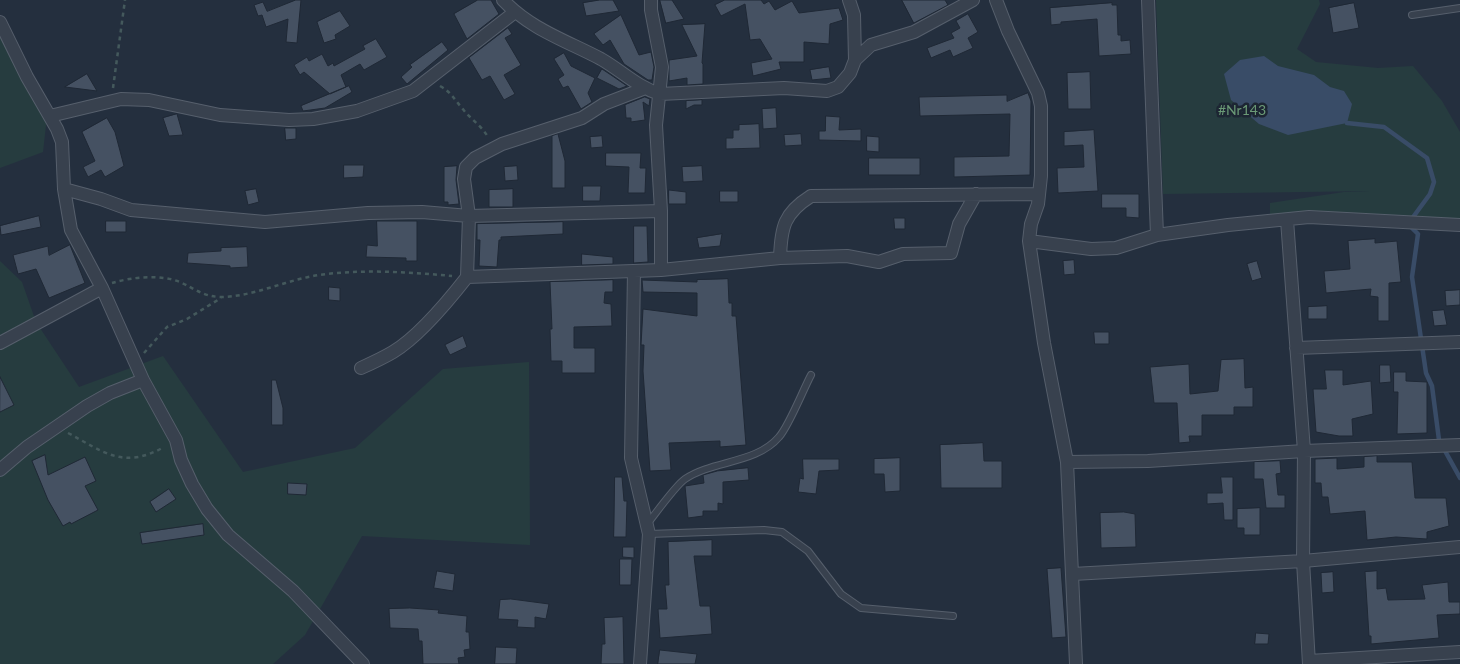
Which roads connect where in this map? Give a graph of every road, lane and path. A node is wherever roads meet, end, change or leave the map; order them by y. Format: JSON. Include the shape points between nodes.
{"nodes":[{"id":1,"x":125,"y":0,"type":"edge"},
{"id":2,"x":503,"y":0,"type":"edge"},
{"id":3,"x":651,"y":0,"type":"edge"},
{"id":4,"x":849,"y":0,"type":"edge"},
{"id":5,"x":973,"y":0,"type":"edge"},
{"id":6,"x":996,"y":0,"type":"edge"},
{"id":7,"x":1148,"y":0,"type":"edge"},
{"id":8,"x":1460,"y":8,"type":"edge"},
{"id":9,"x":515,"y":12,"type":"junction"},
{"id":10,"x":1412,"y":15,"type":"dead end"},
{"id":11,"x":0,"y":22,"type":"edge"},
{"id":12,"x":855,"y":60,"type":"junction"},
{"id":13,"x":427,"y":81,"type":"junction"},
{"id":14,"x":643,"y":89,"type":"junction"},
{"id":15,"x":660,"y":94,"type":"junction"},
{"id":16,"x":112,"y":102,"type":"junction"},
{"id":17,"x":50,"y":116,"type":"junction"},
{"id":18,"x":494,"y":148,"type":"junction"},
{"id":19,"x":64,"y":189,"type":"junction"},
{"id":20,"x":976,"y":194,"type":"junction"},
{"id":21,"x":1038,"y":194,"type":"junction"},
{"id":22,"x":661,"y":211,"type":"junction"},
{"id":23,"x":469,"y":216,"type":"junction"},
{"id":24,"x":1287,"y":220,"type":"junction"},
{"id":25,"x":1460,"y":225,"type":"edge"},
{"id":26,"x":1157,"y":235,"type":"junction"},
{"id":27,"x":1029,"y":241,"type":"junction"},
{"id":28,"x":780,"y":258,"type":"junction"},
{"id":29,"x":661,"y":270,"type":"junction"},
{"id":30,"x":634,"y":271,"type":"junction"},
{"id":31,"x":467,"y":277,"type":"junction"},
{"id":32,"x":102,"y":288,"type":"junction"},
{"id":33,"x":223,"y":297,"type":"junction"},
{"id":34,"x":1460,"y":342,"type":"edge"},
{"id":35,"x":0,"y":344,"type":"edge"},
{"id":36,"x":1296,"y":348,"type":"junction"},
{"id":37,"x":136,"y":364,"type":"junction"},
{"id":38,"x":361,"y":368,"type":"dead end"},
{"id":39,"x":811,"y":375,"type":"dead end"},
{"id":40,"x":143,"y":380,"type":"junction"},
{"id":41,"x":57,"y":428,"type":"junction"},
{"id":42,"x":176,"y":440,"type":"junction"},
{"id":43,"x":1460,"y":445,"type":"edge"},
{"id":44,"x":1304,"y":451,"type":"junction"},
{"id":45,"x":1067,"y":462,"type":"junction"},
{"id":46,"x":0,"y":470,"type":"edge"},
{"id":47,"x":649,"y":529,"type":"junction"},
{"id":48,"x":1460,"y":547,"type":"edge"},
{"id":49,"x":1303,"y":561,"type":"junction"},
{"id":50,"x":1073,"y":574,"type":"junction"},
{"id":51,"x":953,"y":616,"type":"dead end"},
{"id":52,"x":1460,"y":652,"type":"edge"},
{"id":53,"x":1309,"y":663,"type":"edge"},
{"id":54,"x":363,"y":664,"type":"edge"},
{"id":55,"x":640,"y":664,"type":"edge"},
{"id":56,"x":1076,"y":664,"type":"edge"}],
"edges":[{"from":1,"to":16,"type":"path"},
{"from":2,"to":9,"type":"street"},
{"from":3,"to":15,"type":"street","via":[[662,67]]},
{"from":4,"to":12,"type":"street","via":[[854,15]]},
{"from":5,"to":12,"type":"street","via":[[914,32],[871,45]]},
{"from":6,"to":21,"type":"street","via":[[1041,106]]},
{"from":7,"to":26,"type":"street"},
{"from":8,"to":10,"type":"lane"},
{"from":9,"to":13,"type":"street"},
{"from":9,"to":14,"type":"street","via":[[555,39],[610,65]]},
{"from":11,"to":17,"type":"street"},
{"from":12,"to":15,"type":"street","via":[[850,73],[838,87],[827,91],[775,88]]},
{"from":13,"to":16,"type":"street","via":[[397,99],[313,119],[220,115],[149,100],[121,99]]},
{"from":13,"to":18,"type":"path","via":[[450,91]]},
{"from":14,"to":15,"type":"street"},
{"from":14,"to":18,"type":"street","via":[[604,104],[582,118]]},
{"from":15,"to":22,"type":"street","via":[[656,125]]},
{"from":16,"to":17,"type":"street"},
{"from":17,"to":19,"type":"street","via":[[62,142]]},
{"from":18,"to":23,"type":"street","via":[[466,167],[464,179]]},
{"from":19,"to":23,"type":"street","via":[[132,210],[255,222],[368,213],[422,212]]},
{"from":19,"to":32,"type":"street","via":[[71,230]]},
{"from":20,"to":21,"type":"street"},
{"from":20,"to":28,"type":"street","via":[[959,224],[951,253],[903,254],[879,262],[847,256]]},
{"from":20,"to":28,"type":"street","via":[[811,196],[793,209],[785,221]]},
{"from":21,"to":27,"type":"street"},
{"from":22,"to":23,"type":"street"},
{"from":22,"to":29,"type":"street"},
{"from":23,"to":31,"type":"street"},
{"from":24,"to":25,"type":"street","via":[[1309,217]]},
{"from":24,"to":26,"type":"street"},
{"from":24,"to":36,"type":"street"},
{"from":26,"to":27,"type":"street","via":[[1116,248],[1091,249]]},
{"from":27,"to":45,"type":"street"},
{"from":28,"to":29,"type":"street"},
{"from":29,"to":30,"type":"street"},
{"from":30,"to":31,"type":"street"},
{"from":30,"to":47,"type":"street","via":[[631,458]]},
{"from":31,"to":33,"type":"path","via":[[354,272],[318,276]]},
{"from":31,"to":38,"type":"street","via":[[406,342],[394,352]]},
{"from":32,"to":33,"type":"path","via":[[122,280],[159,278],[178,282],[209,297]]},
{"from":32,"to":35,"type":"street"},
{"from":32,"to":37,"type":"street"},
{"from":33,"to":37,"type":"path","via":[[167,327]]},
{"from":34,"to":36,"type":"street"},
{"from":36,"to":44,"type":"street"},
{"from":37,"to":40,"type":"street"},
{"from":39,"to":47,"type":"lane","via":[[779,437],[744,458],[714,465],[682,480]]},
{"from":40,"to":41,"type":"street","via":[[99,398]]},
{"from":40,"to":42,"type":"street"},
{"from":41,"to":42,"type":"path","via":[[102,453],[128,458],[153,453]]},
{"from":41,"to":46,"type":"street"},
{"from":42,"to":54,"type":"street","via":[[192,484],[228,535],[293,591]]},
{"from":43,"to":44,"type":"street"},
{"from":44,"to":45,"type":"street","via":[[1148,461]]},
{"from":44,"to":49,"type":"street"},
{"from":45,"to":50,"type":"street"},
{"from":47,"to":51,"type":"lane","via":[[782,532],[808,551],[841,594],[861,608]]},
{"from":47,"to":55,"type":"street"},
{"from":48,"to":49,"type":"street"},
{"from":49,"to":50,"type":"street"},
{"from":49,"to":53,"type":"street"},
{"from":50,"to":56,"type":"street"},
{"from":52,"to":53,"type":"street"}]}
